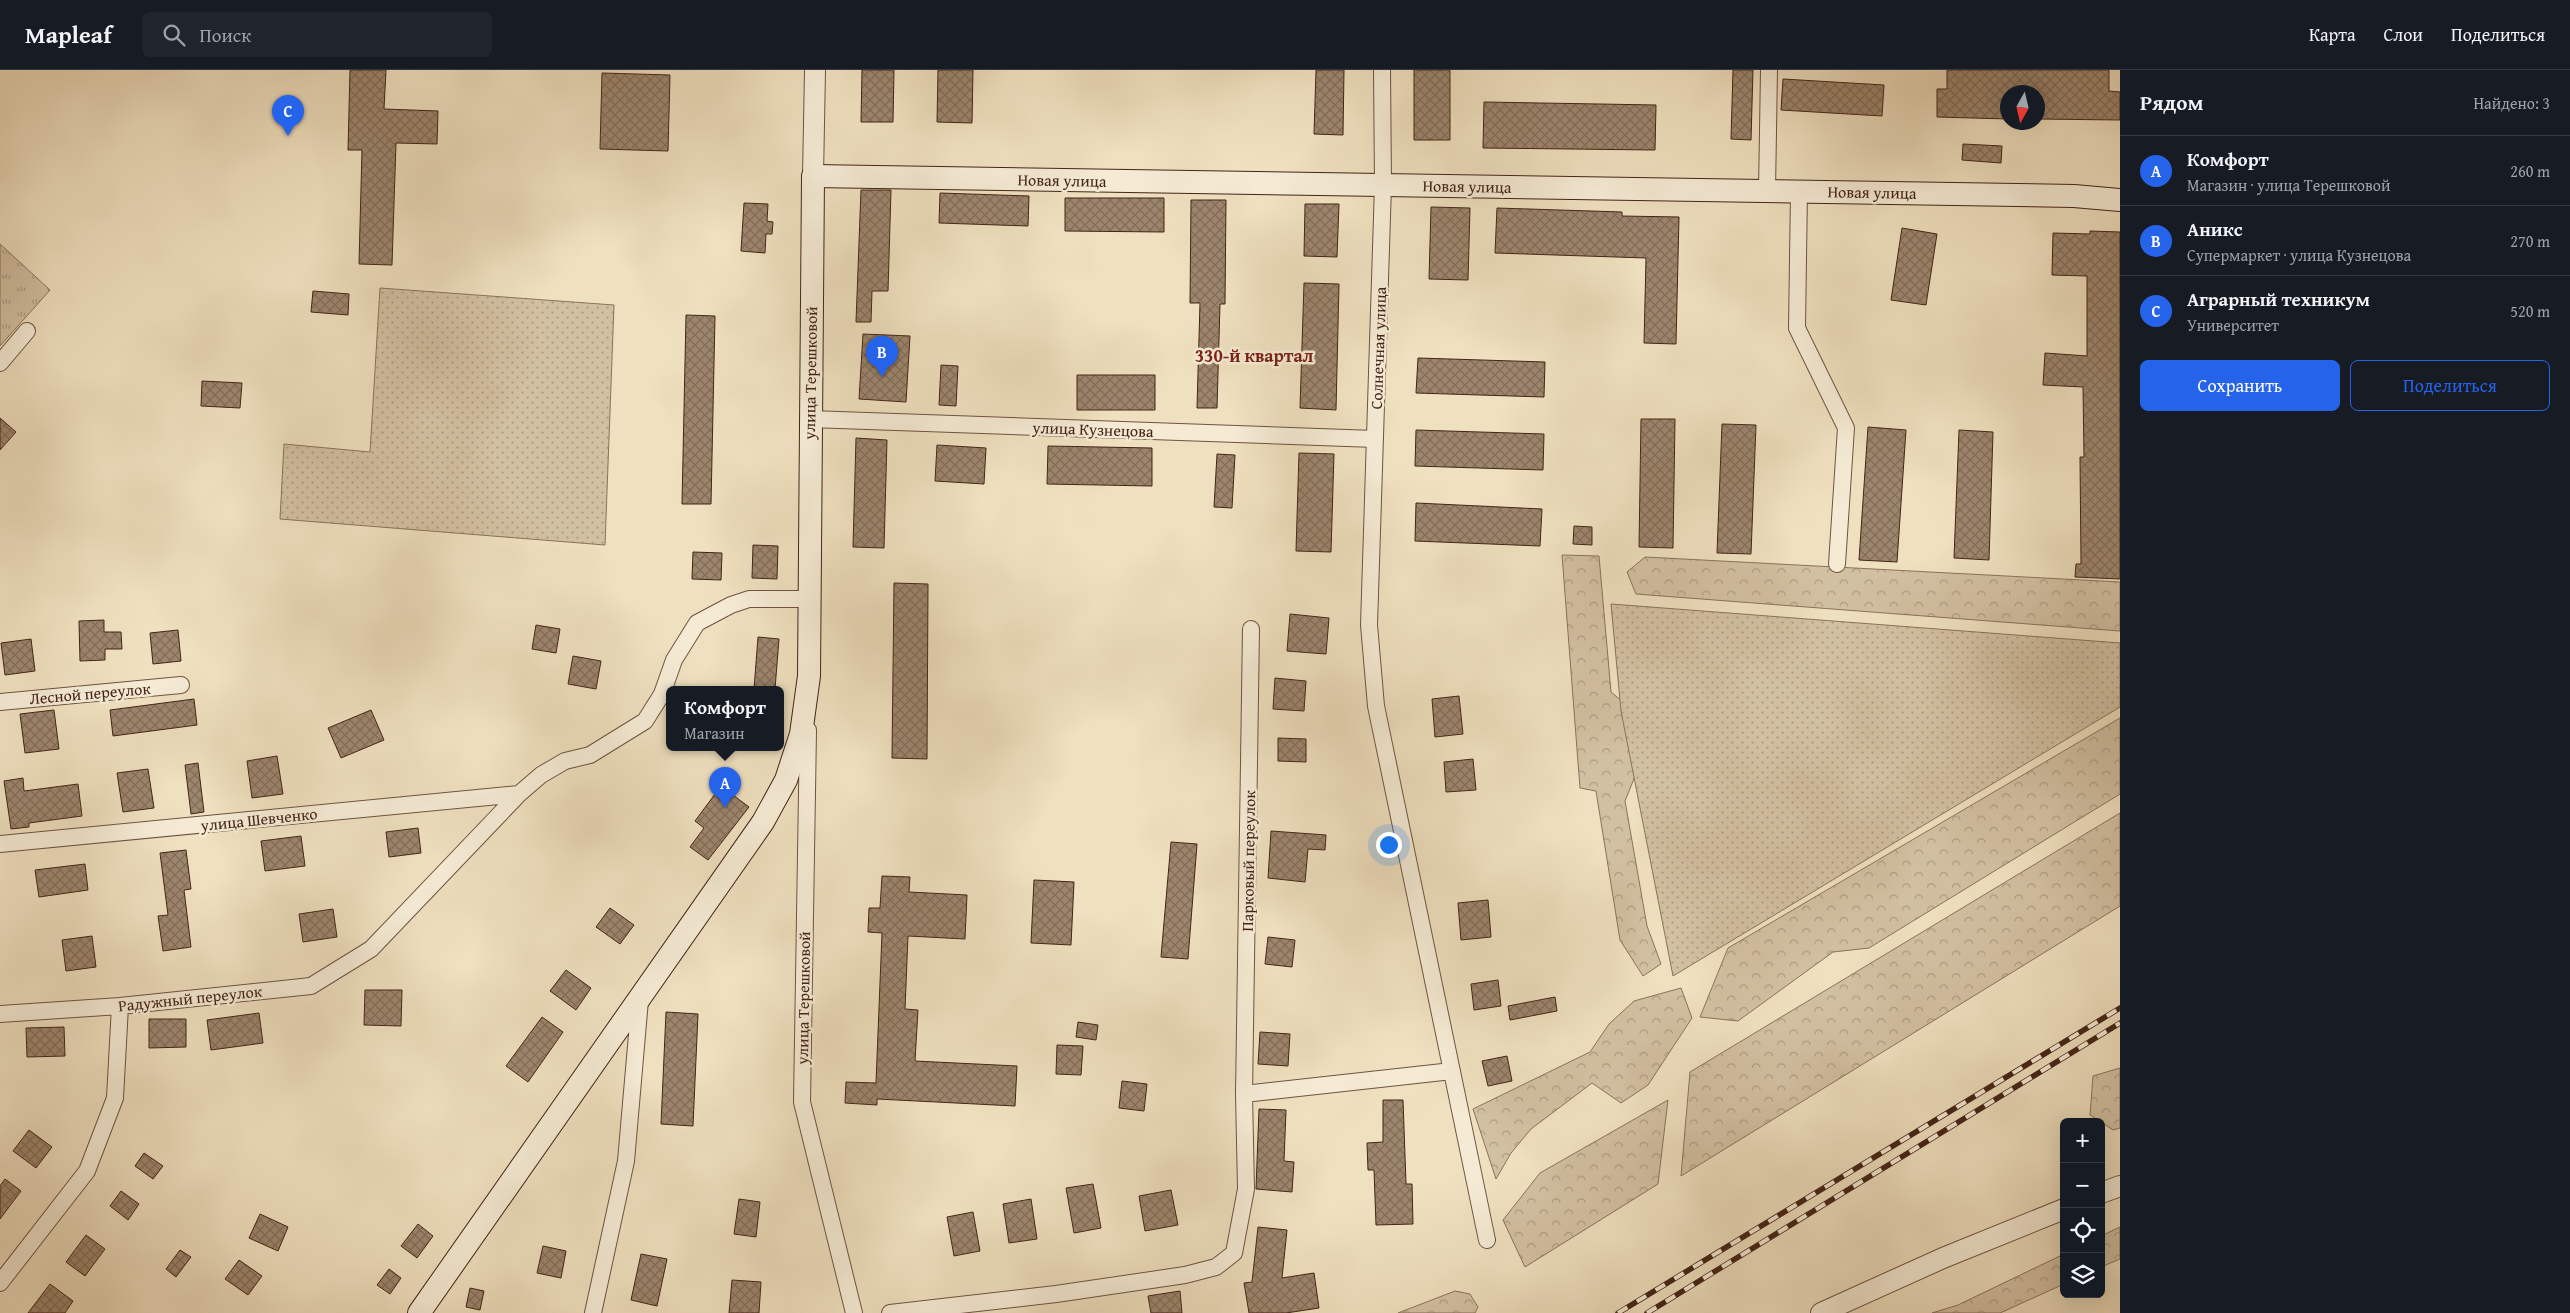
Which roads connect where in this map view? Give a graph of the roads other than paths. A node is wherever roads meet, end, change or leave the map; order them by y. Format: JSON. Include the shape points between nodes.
{"nodes":[{"id":1,"x":815,"y":70,"type":"edge"},
{"id":2,"x":1382,"y":70,"type":"edge"},
{"id":3,"x":1769,"y":70,"type":"edge"},
{"id":4,"x":813,"y":176,"type":"junction"},
{"id":5,"x":1383,"y":185,"type":"junction"},
{"id":6,"x":1767,"y":191,"type":"junction"},
{"id":7,"x":1799,"y":191,"type":"junction"},
{"id":8,"x":2120,"y":200,"type":"edge"},
{"id":9,"x":27,"y":331,"type":"dead end"},
{"id":10,"x":0,"y":363,"type":"edge"},
{"id":11,"x":810,"y":418,"type":"junction"},
{"id":12,"x":1375,"y":439,"type":"junction"},
{"id":13,"x":1837,"y":564,"type":"dead end"},
{"id":14,"x":808,"y":599,"type":"junction"},
{"id":15,"x":1251,"y":629,"type":"dead end"},
{"id":16,"x":808,"y":676,"type":"junction"},
{"id":17,"x":181,"y":684,"type":"dead end"},
{"id":18,"x":0,"y":702,"type":"edge"},
{"id":19,"x":519,"y":794,"type":"junction"},
{"id":20,"x":0,"y":844,"type":"edge"},
{"id":21,"x":640,"y":998,"type":"junction"},
{"id":22,"x":120,"y":1006,"type":"junction"},
{"id":23,"x":0,"y":1014,"type":"edge"},
{"id":24,"x":1452,"y":1071,"type":"junction"},
{"id":25,"x":1244,"y":1094,"type":"junction"},
{"id":26,"x":2120,"y":1186,"type":"edge"},
{"id":27,"x":2105,"y":1192,"type":"edge"},
{"id":28,"x":2060,"y":1211,"type":"edge"},
{"id":29,"x":1487,"y":1240,"type":"dead end"},
{"id":30,"x":0,"y":1283,"type":"edge"},
{"id":31,"x":419,"y":1313,"type":"edge"},
{"id":32,"x":593,"y":1313,"type":"edge"},
{"id":33,"x":854,"y":1313,"type":"edge"},
{"id":34,"x":890,"y":1313,"type":"edge"},
{"id":35,"x":1822,"y":1313,"type":"edge"}],
"edges":[{"from":1,"to":4,"type":"street","name":"улица Терешковой"},
{"from":2,"to":5,"type":"street","name":"Солнечная улица"},
{"from":3,"to":6,"type":"street"},
{"from":4,"to":5,"type":"main road","name":"Новая улица"},
{"from":4,"to":11,"type":"main road","name":"улица Терешковой"},
{"from":5,"to":6,"type":"main road","name":"Новая улица"},
{"from":5,"to":12,"type":"street","name":"Солнечная улица"},
{"from":6,"to":7,"type":"main road","name":"Новая улица"},
{"from":7,"to":8,"type":"main road","name":"Новая улица","via":[[2086,196]]},
{"from":7,"to":13,"type":"street","via":[[1797,328],[1846,428]]},
{"from":9,"to":10,"type":"street"},
{"from":11,"to":12,"type":"street","name":"улица Кузнецова"},
{"from":11,"to":14,"type":"main road","name":"улица Терешковой"},
{"from":12,"to":24,"type":"street","name":"Солнечная улица","via":[[1369,625],[1376,706]]},
{"from":14,"to":16,"type":"main road","name":"улица Терешковой"},
{"from":14,"to":19,"type":"street","name":"Радужный переулок","via":[[749,599],[697,623],[674,660],[662,694],[645,721],[590,755],[565,761],[549,770]]},
{"from":15,"to":25,"type":"street","name":"Парковый переулок"},
{"from":16,"to":21,"type":"main road","name":"улица Терешковой","via":[[801,734],[786,780],[763,822]]},
{"from":16,"to":33,"type":"street","name":"улица Терешковой","via":[[802,1102]]},
{"from":17,"to":18,"type":"street","name":"Лесной переулок"},
{"from":19,"to":20,"type":"street","name":"улица Шевченко"},
{"from":19,"to":22,"type":"street","name":"Радужный переулок","via":[[371,950],[311,986]]},
{"from":21,"to":31,"type":"main road","name":"улица Терешковой"},
{"from":21,"to":32,"type":"street","via":[[626,1161]]},
{"from":22,"to":23,"type":"street","name":"Радужный переулок"},
{"from":22,"to":30,"type":"street","via":[[115,1098],[87,1171]]},
{"from":24,"to":25,"type":"street"},
{"from":24,"to":29,"type":"street"},
{"from":25,"to":34,"type":"street","name":"Парковый переулок","via":[[1246,1189],[1234,1253],[1216,1267],[1185,1275],[1056,1294]]},
{"from":26,"to":27,"type":"street"},
{"from":28,"to":35,"type":"street","via":[[1943,1258]]}]}
